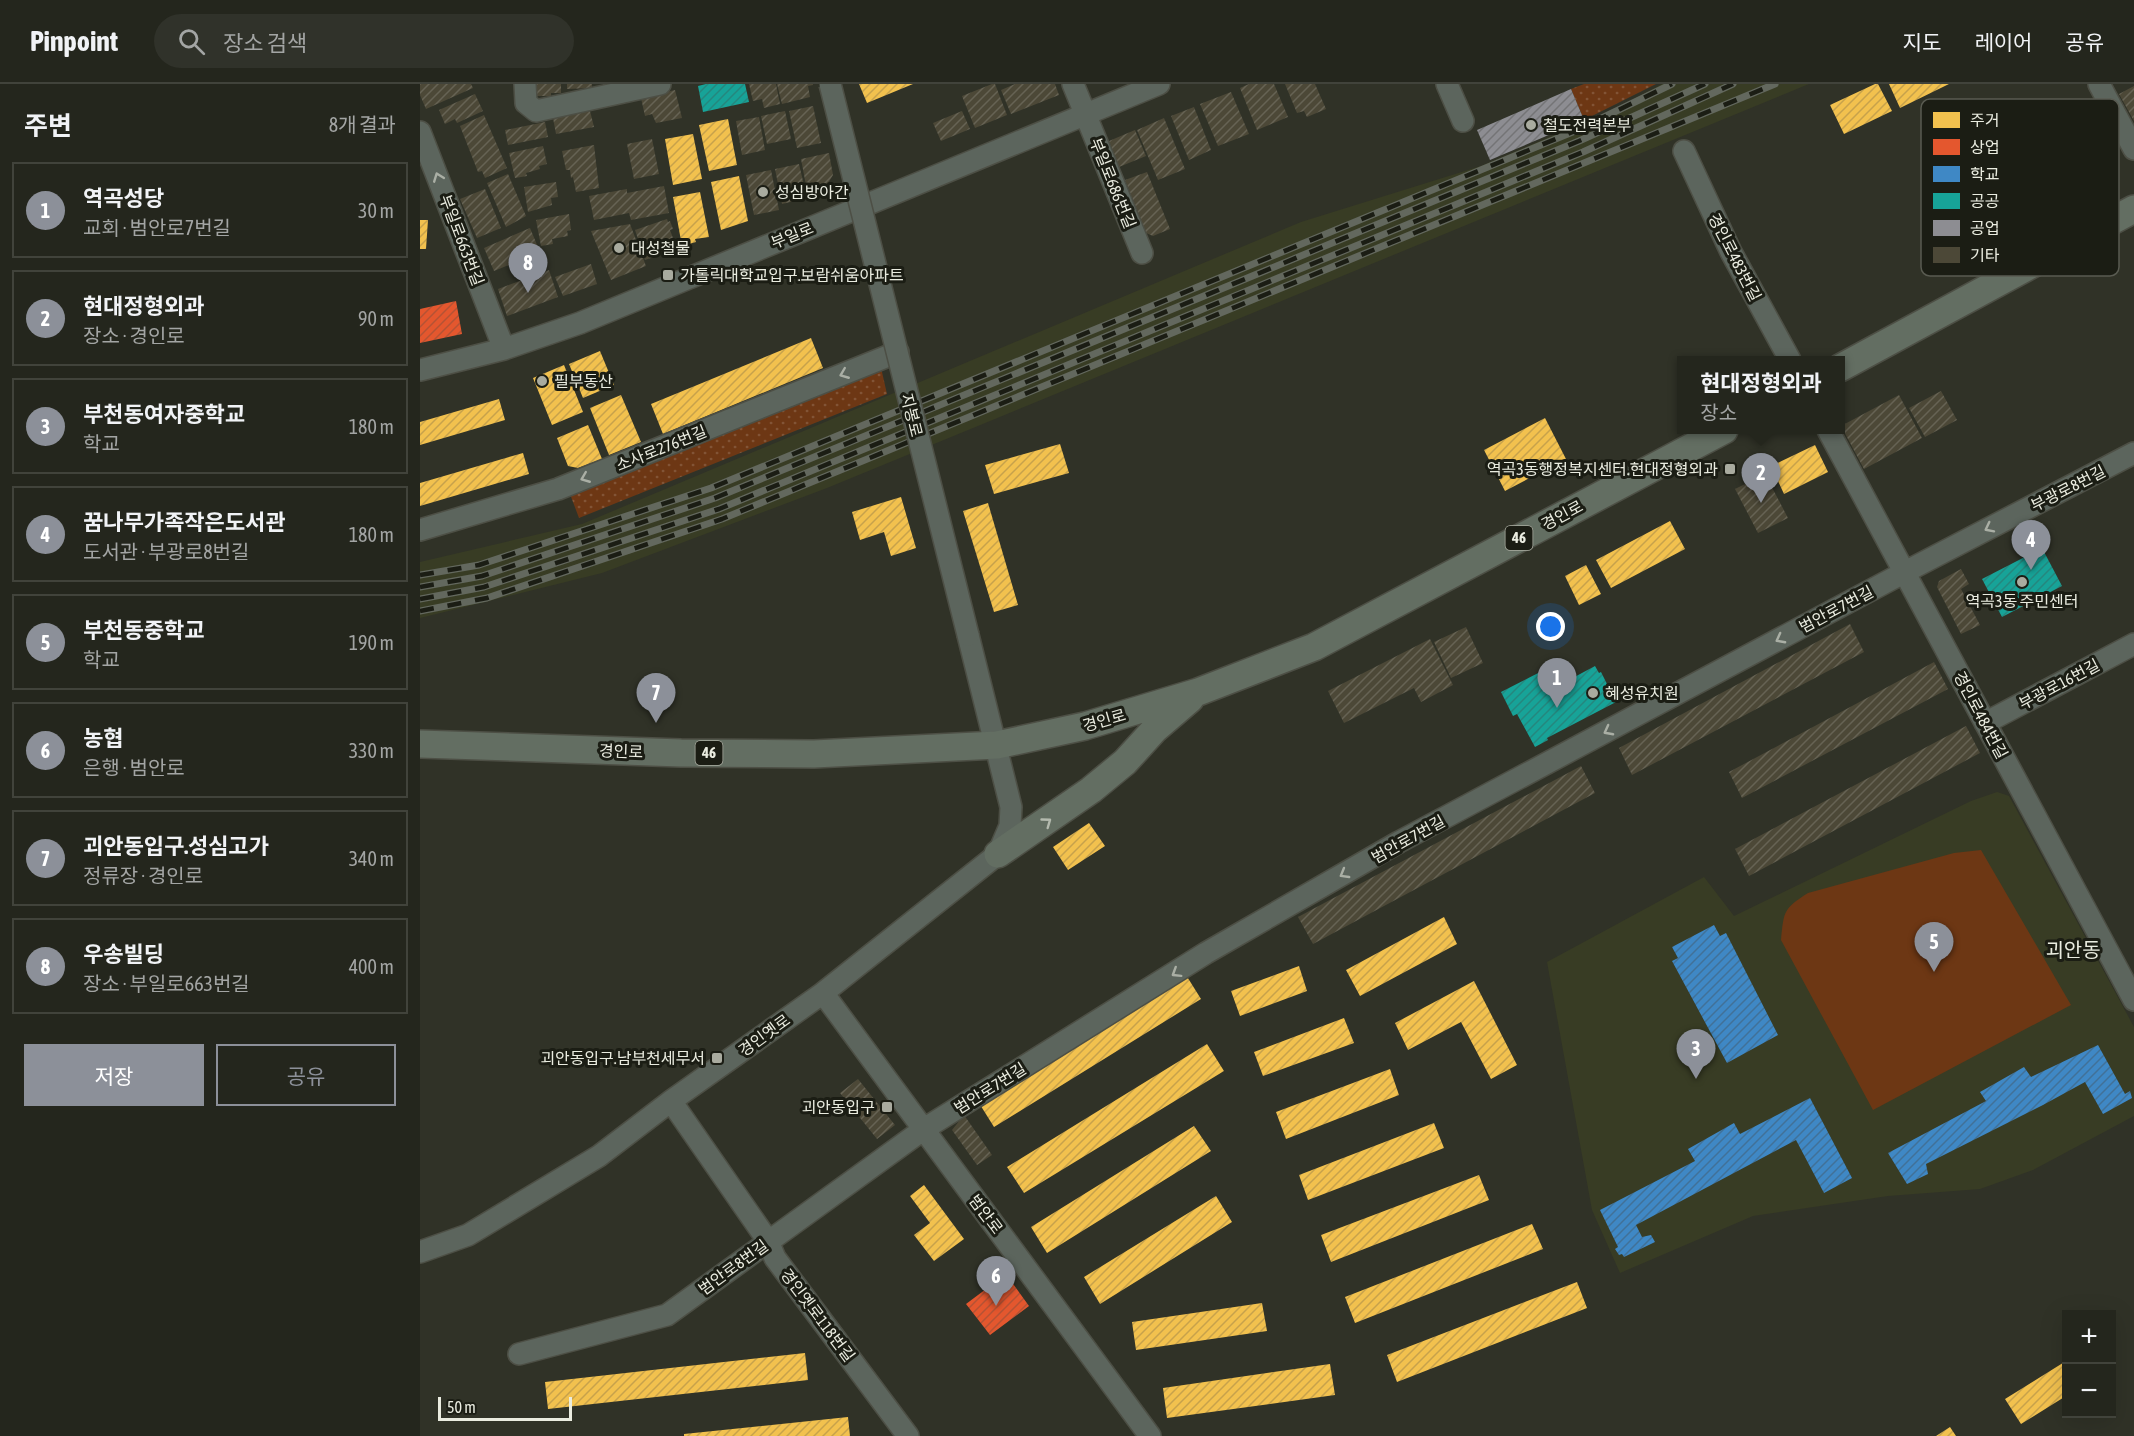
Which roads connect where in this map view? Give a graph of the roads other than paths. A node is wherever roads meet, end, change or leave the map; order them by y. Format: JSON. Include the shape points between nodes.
{"nodes":[{"id":1,"x":525,"y":84,"type":"edge"},
{"id":2,"x":660,"y":84,"type":"edge"},
{"id":3,"x":830,"y":84,"type":"edge"},
{"id":4,"x":1073,"y":84,"type":"edge"},
{"id":5,"x":1159,"y":84,"type":"edge"},
{"id":6,"x":1447,"y":84,"type":"edge"},
{"id":7,"x":2099,"y":84,"type":"edge"},
{"id":8,"x":2107,"y":99,"type":"edge"},
{"id":9,"x":1085,"y":114,"type":"junction"},
{"id":10,"x":1463,"y":121,"type":"dead end"},
{"id":11,"x":2119,"y":121,"type":"edge"},
{"id":12,"x":420,"y":132,"type":"edge"},
{"id":13,"x":2134,"y":148,"type":"edge"},
{"id":14,"x":1684,"y":151,"type":"dead end"},
{"id":15,"x":2134,"y":208,"type":"edge"},
{"id":16,"x":2119,"y":216,"type":"edge"},
{"id":17,"x":1142,"y":253,"type":"dead end"},
{"id":18,"x":2009,"y":276,"type":"edge"},
{"id":19,"x":504,"y":349,"type":"junction"},
{"id":20,"x":898,"y":352,"type":"dead end"},
{"id":21,"x":1788,"y":356,"type":"edge"},
{"id":22,"x":1845,"y":365,"type":"edge"},
{"id":23,"x":420,"y":370,"type":"edge"},
{"id":24,"x":1715,"y":434,"type":"edge"},
{"id":25,"x":1831,"y":434,"type":"edge"},
{"id":26,"x":2134,"y":453,"type":"edge"},
{"id":27,"x":420,"y":530,"type":"edge"},
{"id":28,"x":1905,"y":572,"type":"junction"},
{"id":29,"x":2134,"y":644,"type":"edge"},
{"id":30,"x":1198,"y":692,"type":"junction"},
{"id":31,"x":1984,"y":723,"type":"junction"},
{"id":32,"x":420,"y":744,"type":"edge"},
{"id":33,"x":997,"y":745,"type":"junction"},
{"id":34,"x":998,"y":854,"type":"junction"},
{"id":35,"x":823,"y":993,"type":"junction"},
{"id":36,"x":2134,"y":1000,"type":"edge"},
{"id":37,"x":671,"y":1101,"type":"junction"},
{"id":38,"x":924,"y":1129,"type":"junction"},
{"id":39,"x":768,"y":1241,"type":"junction"},
{"id":40,"x":420,"y":1252,"type":"edge"},
{"id":41,"x":519,"y":1354,"type":"dead end"},
{"id":42,"x":908,"y":1436,"type":"edge"},
{"id":43,"x":1150,"y":1436,"type":"edge"}],
"edges":[{"from":1,"to":2,"type":"street","via":[[526,102],[536,111]]},
{"from":3,"to":33,"type":"street","name":"지봉로","bridge":true},
{"from":4,"to":9,"type":"street","name":"부일로686번길"},
{"from":5,"to":9,"type":"street","name":"부일로"},
{"from":6,"to":10,"type":"street"},
{"from":7,"to":8,"type":"street"},
{"from":9,"to":17,"type":"street","name":"부일로686번길"},
{"from":9,"to":19,"type":"street","name":"부일로","via":[[580,323]]},
{"from":11,"to":13,"type":"street"},
{"from":19,"to":12,"type":"street","name":"부일로663번길","one_way":true},
{"from":14,"to":21,"type":"street","name":"경인로483번길","via":[[1731,252]]},
{"from":15,"to":16,"type":"main road"},
{"from":18,"to":22,"type":"main road"},
{"from":19,"to":23,"type":"street","name":"부일로"},
{"from":20,"to":27,"type":"street","name":"소사로276번길","one_way":true,"via":[[567,486]]},
{"from":24,"to":30,"type":"main road","name":"경인로","number":"46","via":[[1314,646]]},
{"from":25,"to":28,"type":"street","name":"경인로484번길"},
{"from":26,"to":28,"type":"street","name":"부광로8번길","one_way":true},
{"from":28,"to":31,"type":"street","name":"경인로484번길"},
{"from":28,"to":38,"type":"street","name":"범안로7번길","one_way":true,"via":[[1400,842],[1206,953]]},
{"from":29,"to":31,"type":"street","name":"부광로16번길"},
{"from":30,"to":33,"type":"main road","name":"경인로","number":"46","via":[[1085,726]]},
{"from":34,"to":30,"type":"main road","one_way":true,"via":[[1091,790]]},
{"from":31,"to":36,"type":"street","name":"경인로484번길"},
{"from":32,"to":33,"type":"main road","name":"경인로","number":"46","via":[[803,754]]},
{"from":33,"to":34,"type":"street","name":"경인옛로","via":[[1011,807],[1010,826]]},
{"from":34,"to":35,"type":"street","name":"경인옛로"},
{"from":35,"to":37,"type":"street","name":"경인옛로"},
{"from":35,"to":38,"type":"street","name":"범안로"},
{"from":37,"to":39,"type":"street","name":"경인옛로118번길"},
{"from":37,"to":40,"type":"street","name":"경인옛로","via":[[599,1156],[468,1235]]},
{"from":38,"to":39,"type":"street","name":"범안로8번길"},
{"from":38,"to":43,"type":"street","name":"범안로"},
{"from":39,"to":41,"type":"street","name":"범안로8번길","via":[[667,1315]]},
{"from":39,"to":42,"type":"street","name":"경인옛로118번길","via":[[775,1258]]}]}
